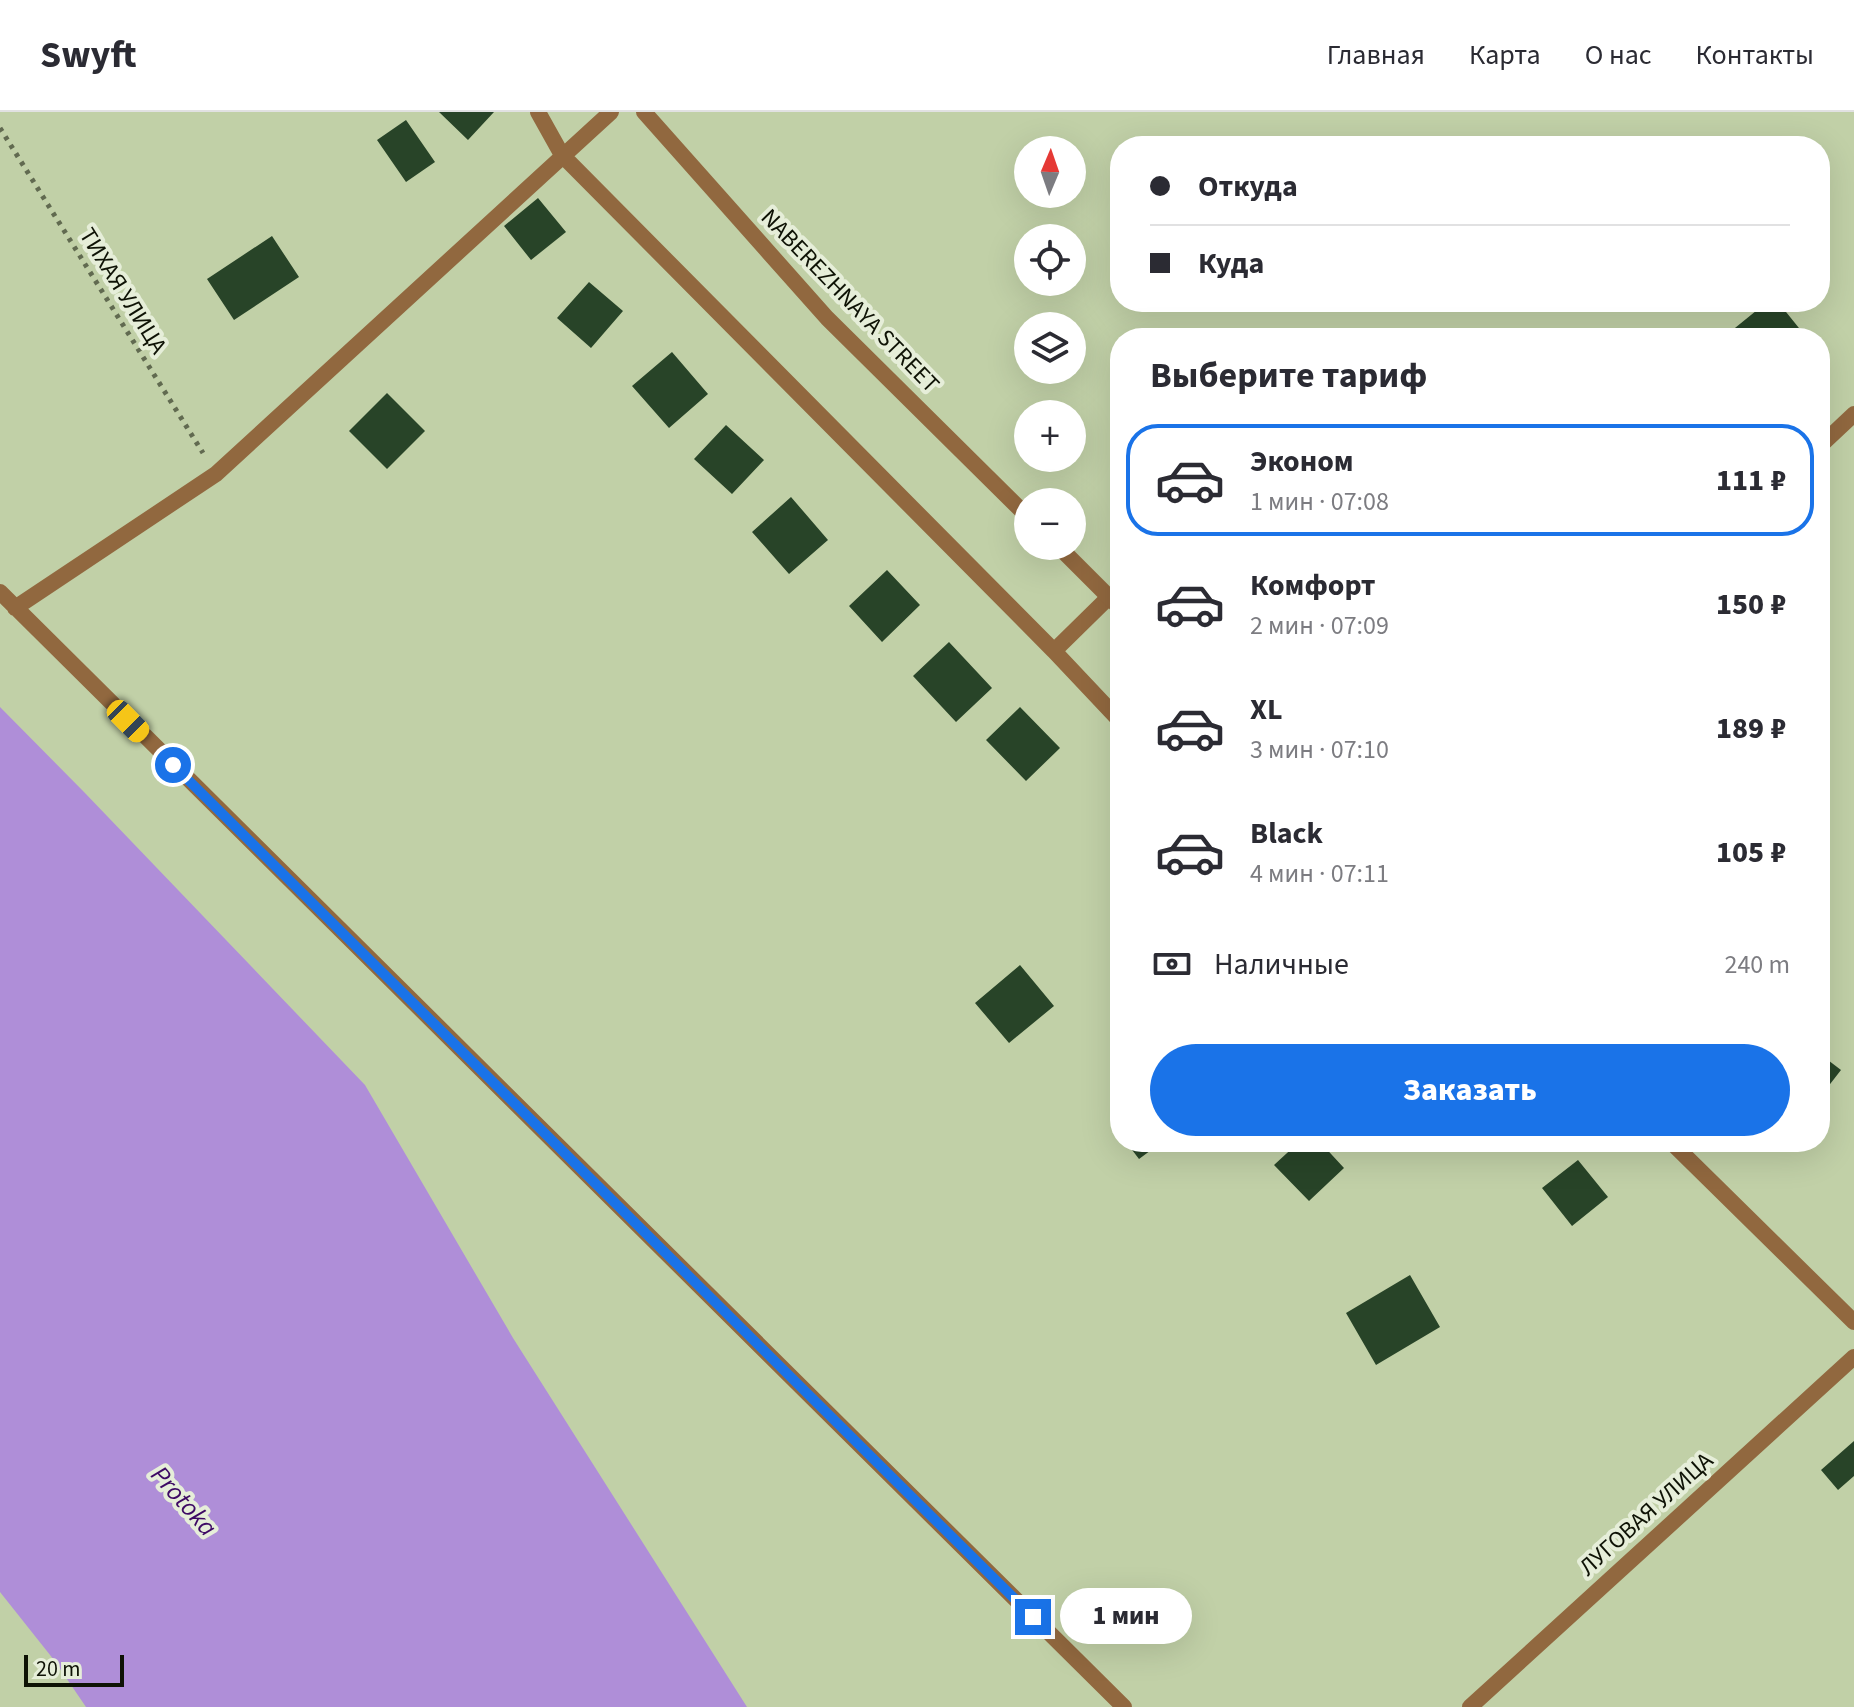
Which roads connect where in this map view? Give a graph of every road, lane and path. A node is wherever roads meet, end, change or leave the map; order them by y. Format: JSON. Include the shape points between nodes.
{"nodes":[{"id":1,"x":538,"y":112,"type":"edge"},
{"id":2,"x":611,"y":112,"type":"edge"},
{"id":3,"x":644,"y":112,"type":"edge"},
{"id":4,"x":0,"y":128,"type":"edge"},
{"id":5,"x":562,"y":155,"type":"junction"},
{"id":6,"x":1854,"y":414,"type":"edge"},
{"id":7,"x":1830,"y":437,"type":"edge"},
{"id":8,"x":216,"y":474,"type":"junction"},
{"id":9,"x":1014,"y":503,"type":"edge"},
{"id":10,"x":1072,"y":560,"type":"edge"},
{"id":11,"x":0,"y":592,"type":"edge"},
{"id":12,"x":1110,"y":598,"type":"edge"},
{"id":13,"x":1110,"y":605,"type":"edge"},
{"id":14,"x":15,"y":608,"type":"junction"},
{"id":15,"x":1054,"y":651,"type":"junction"},
{"id":16,"x":1110,"y":710,"type":"edge"},
{"id":17,"x":1681,"y":1152,"type":"edge"},
{"id":18,"x":1854,"y":1322,"type":"edge"},
{"id":19,"x":1854,"y":1357,"type":"edge"},
{"id":20,"x":1124,"y":1707,"type":"edge"},
{"id":21,"x":1470,"y":1707,"type":"edge"}],
"edges":[{"from":1,"to":5,"type":"street"},
{"from":2,"to":5,"type":"street"},
{"from":3,"to":9,"type":"street","name":"NABEREZHNAYA STREET","via":[[827,318]]},
{"from":4,"to":8,"type":"path","name":"ТИХАЯ УЛИЦА"},
{"from":5,"to":8,"type":"street"},
{"from":5,"to":15,"type":"street"},
{"from":6,"to":7,"type":"street"},
{"from":8,"to":14,"type":"street"},
{"from":10,"to":12,"type":"street"},
{"from":11,"to":14,"type":"street"},
{"from":13,"to":15,"type":"street"},
{"from":14,"to":20,"type":"street"},
{"from":15,"to":16,"type":"street"},
{"from":17,"to":18,"type":"street"},
{"from":19,"to":21,"type":"street","name":"ЛУГОВАЯ УЛИЦА"}]}
